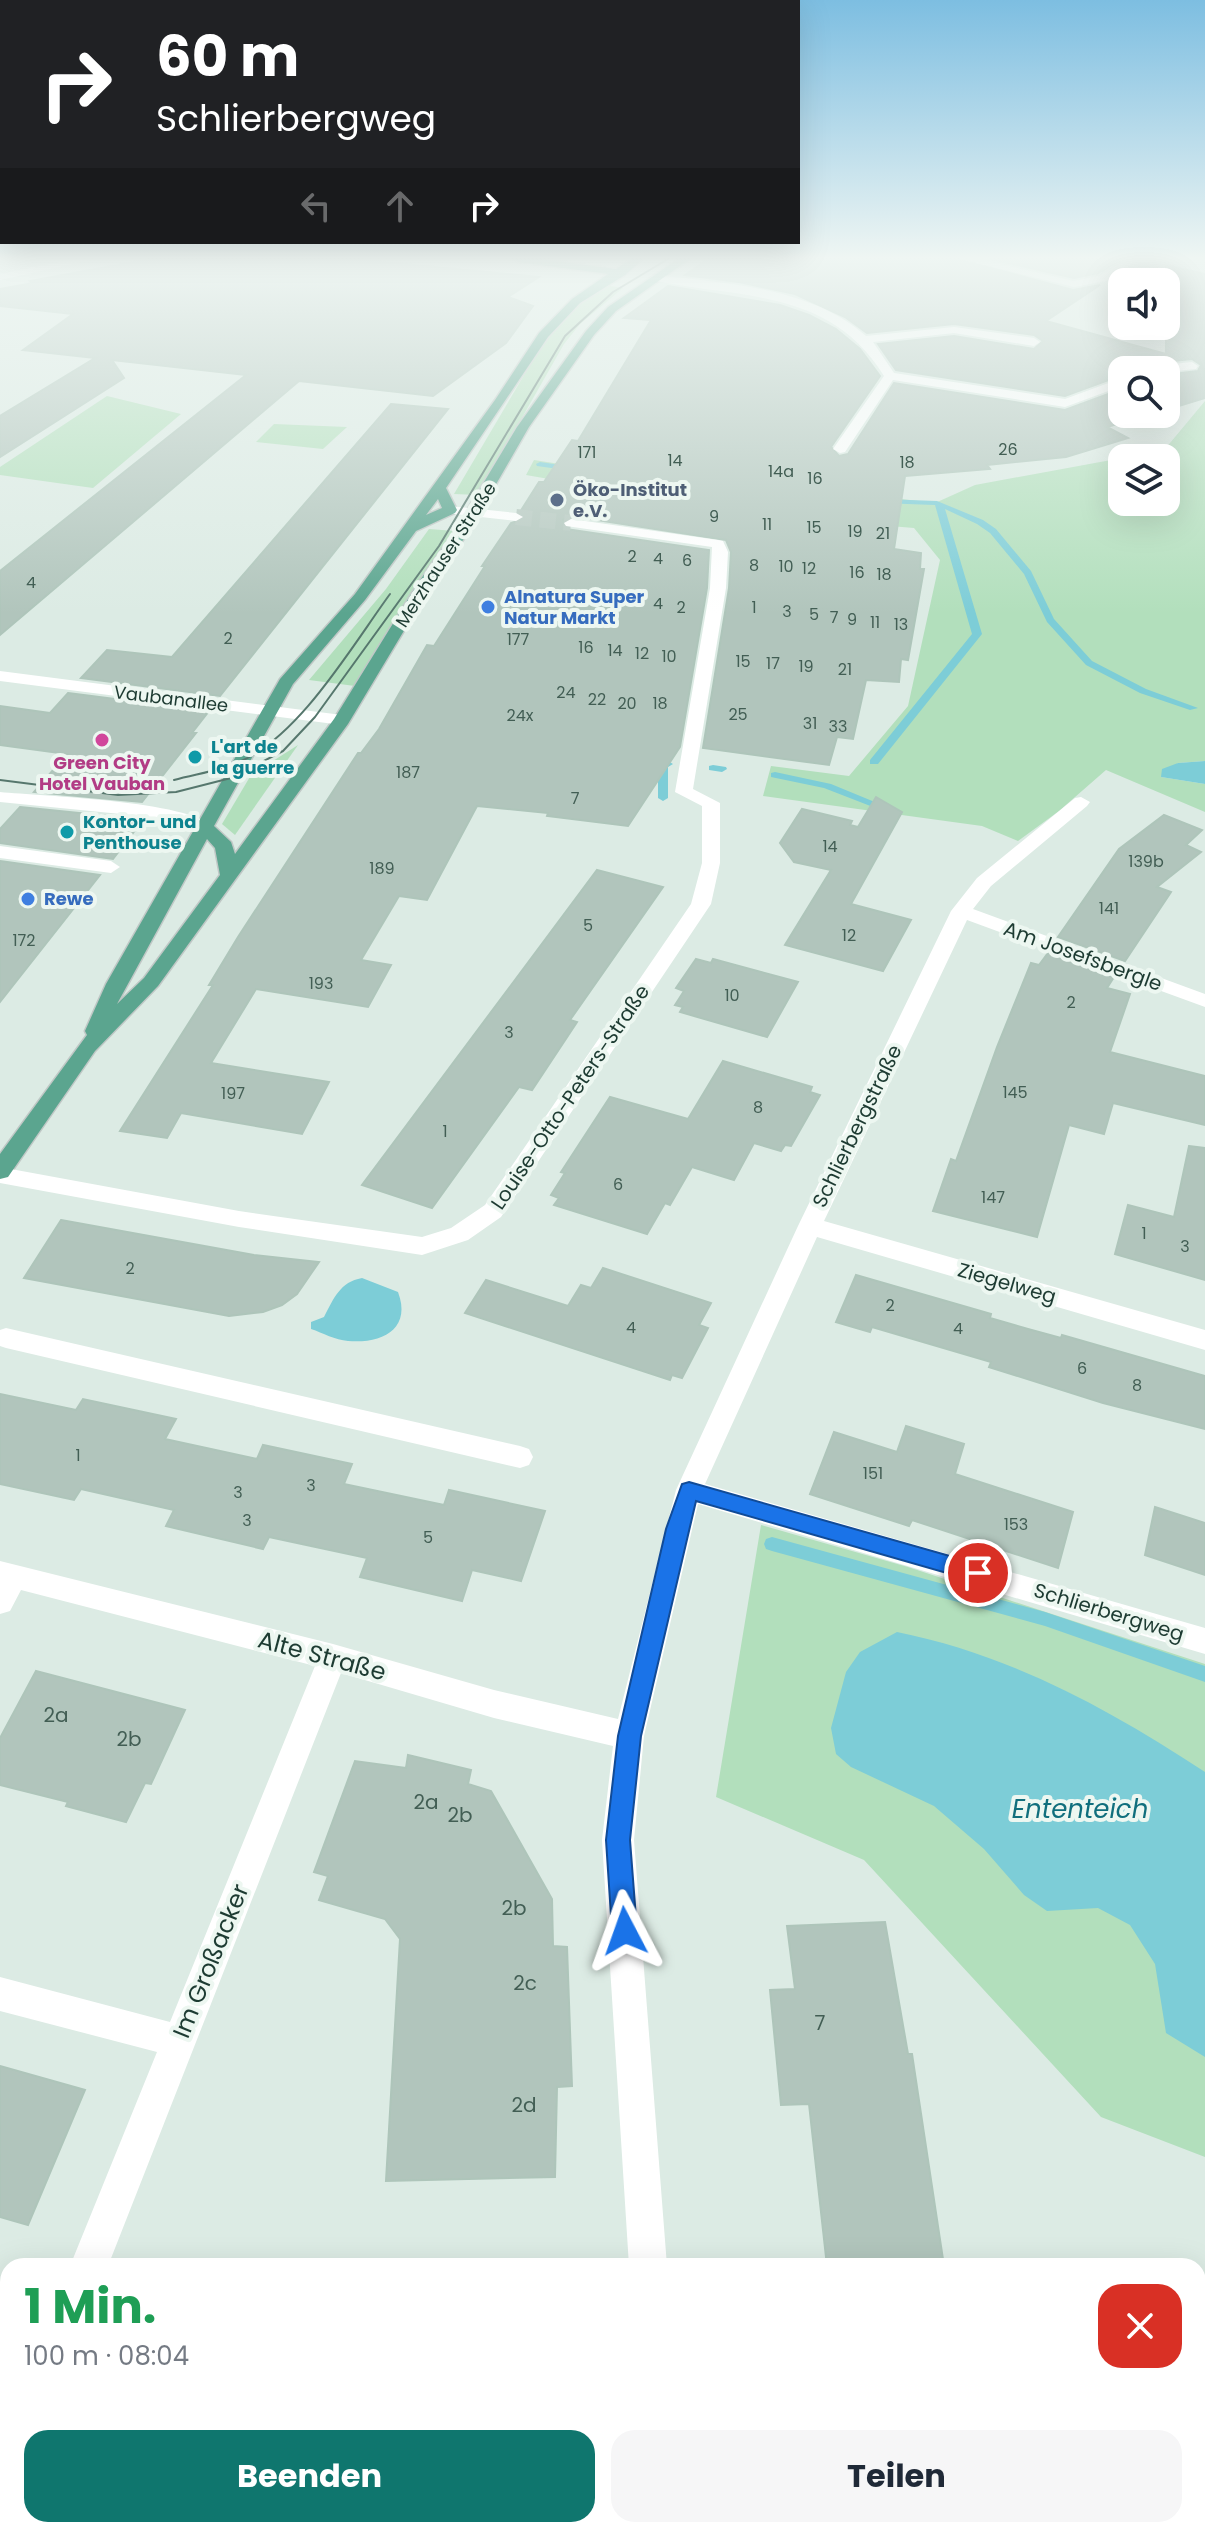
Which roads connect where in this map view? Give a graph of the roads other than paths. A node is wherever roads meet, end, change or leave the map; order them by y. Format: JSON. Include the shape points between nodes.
{"nodes":[{"id":1,"x":517,"y":377,"type":"edge"},
{"id":2,"x":558,"y":377,"type":"edge"},
{"id":3,"x":889,"y":377,"type":"edge"},
{"id":4,"x":899,"y":377,"type":"edge"},
{"id":5,"x":1108,"y":387,"type":"edge"},
{"id":6,"x":840,"y":449,"type":"dead end"},
{"id":7,"x":438,"y":485,"type":"junction"},
{"id":8,"x":450,"y":510,"type":"junction"},
{"id":9,"x":474,"y":512,"type":"junction"},
{"id":10,"x":516,"y":517,"type":"tunnel mouth"},
{"id":11,"x":571,"y":523,"type":"tunnel mouth"},
{"id":12,"x":408,"y":529,"type":"junction"},
{"id":13,"x":0,"y":676,"type":"edge"},
{"id":14,"x":269,"y":711,"type":"junction"},
{"id":15,"x":342,"y":720,"type":"junction"},
{"id":16,"x":0,"y":797,"type":"edge"},
{"id":17,"x":1081,"y":802,"type":"dead end"},
{"id":18,"x":204,"y":827,"type":"junction"},
{"id":19,"x":0,"y":852,"type":"edge"},
{"id":20,"x":111,"y":867,"type":"dead end"},
{"id":21,"x":228,"y":873,"type":"junction"},
{"id":22,"x":961,"y":911,"type":"junction"},
{"id":23,"x":1205,"y":1001,"type":"edge"},
{"id":24,"x":88,"y":1046,"type":"junction"},
{"id":25,"x":0,"y":1173,"type":"edge"},
{"id":26,"x":810,"y":1226,"type":"junction"},
{"id":27,"x":6,"y":1338,"type":"dead end"},
{"id":28,"x":1205,"y":1340,"type":"edge"},
{"id":29,"x":520,"y":1457,"type":"dead end"},
{"id":30,"x":689,"y":1490,"type":"junction"},
{"id":31,"x":3,"y":1583,"type":"edge"},
{"id":32,"x":1205,"y":1641,"type":"edge"},
{"id":33,"x":333,"y":1657,"type":"junction"},
{"id":34,"x":629,"y":1736,"type":"junction"},
{"id":35,"x":0,"y":1994,"type":"edge"},
{"id":36,"x":179,"y":2041,"type":"junction"},
{"id":37,"x":92,"y":2258,"type":"edge"},
{"id":38,"x":647,"y":2258,"type":"edge"}],
"edges":[{"from":1,"to":7,"type":"main road","name":"Merzhauser Straße"},
{"from":2,"to":9,"type":"main road","name":"Merzhauser Straße"},
{"from":3,"to":6,"type":"street"},
{"from":4,"to":5,"type":"street","via":[[1017,396],[1023,405],[1050,412]]},
{"from":7,"to":8,"type":"main road"},
{"from":7,"to":12,"type":"main road","name":"Merzhauser Straße"},
{"from":8,"to":9,"type":"street"},
{"from":8,"to":12,"type":"main road"},
{"from":9,"to":10,"type":"street"},
{"from":9,"to":15,"type":"main road","name":"Merzhauser Straße"},
{"from":11,"to":25,"type":"street","name":"Louise-Otto-Peters-Straße","via":[[718,544],[718,588],[684,792],[711,803],[711,863],[701,904],[493,1211],[451,1240],[422,1246],[239,1219]]},
{"from":12,"to":14,"type":"main road","name":"Merzhauser Straße","via":[[360,597],[286,682]]},
{"from":13,"to":14,"type":"street","name":"Vaubanallee"},
{"from":14,"to":15,"type":"street","name":"Vaubanallee"},
{"from":14,"to":18,"type":"main road","name":"Merzhauser Straße"},
{"from":15,"to":21,"type":"main road","name":"Merzhauser Straße"},
{"from":16,"to":18,"type":"street","via":[[161,813]]},
{"from":17,"to":22,"type":"street","name":"Schlierbergstraße","via":[[984,882]]},
{"from":18,"to":21,"type":"main road","via":[[224,846]]},
{"from":18,"to":24,"type":"main road","name":"Merzhauser Straße","via":[[116,984]]},
{"from":19,"to":20,"type":"street","via":[[55,868]]},
{"from":21,"to":24,"type":"main road","name":"Merzhauser Straße","via":[[151,982]]},
{"from":22,"to":23,"type":"street","name":"Am Josefsbergle"},
{"from":22,"to":26,"type":"street","name":"Schlierbergstraße"},
{"from":24,"to":25,"type":"main road","name":"Merzhauser Straße"},
{"from":26,"to":28,"type":"street","name":"Ziegelweg"},
{"from":26,"to":30,"type":"street","name":"Schlierbergstraße"},
{"from":27,"to":29,"type":"street"},
{"from":30,"to":32,"type":"street","name":"Schlierbergweg"},
{"from":30,"to":34,"type":"street"},
{"from":31,"to":33,"type":"street","name":"Alte Straße"},
{"from":33,"to":34,"type":"street","name":"Alte Straße"},
{"from":33,"to":36,"type":"street","name":"Im Großacker"},
{"from":34,"to":38,"type":"street","via":[[618,1840]]},
{"from":35,"to":36,"type":"street"},
{"from":36,"to":37,"type":"street","name":"Im Großacker"}]}
